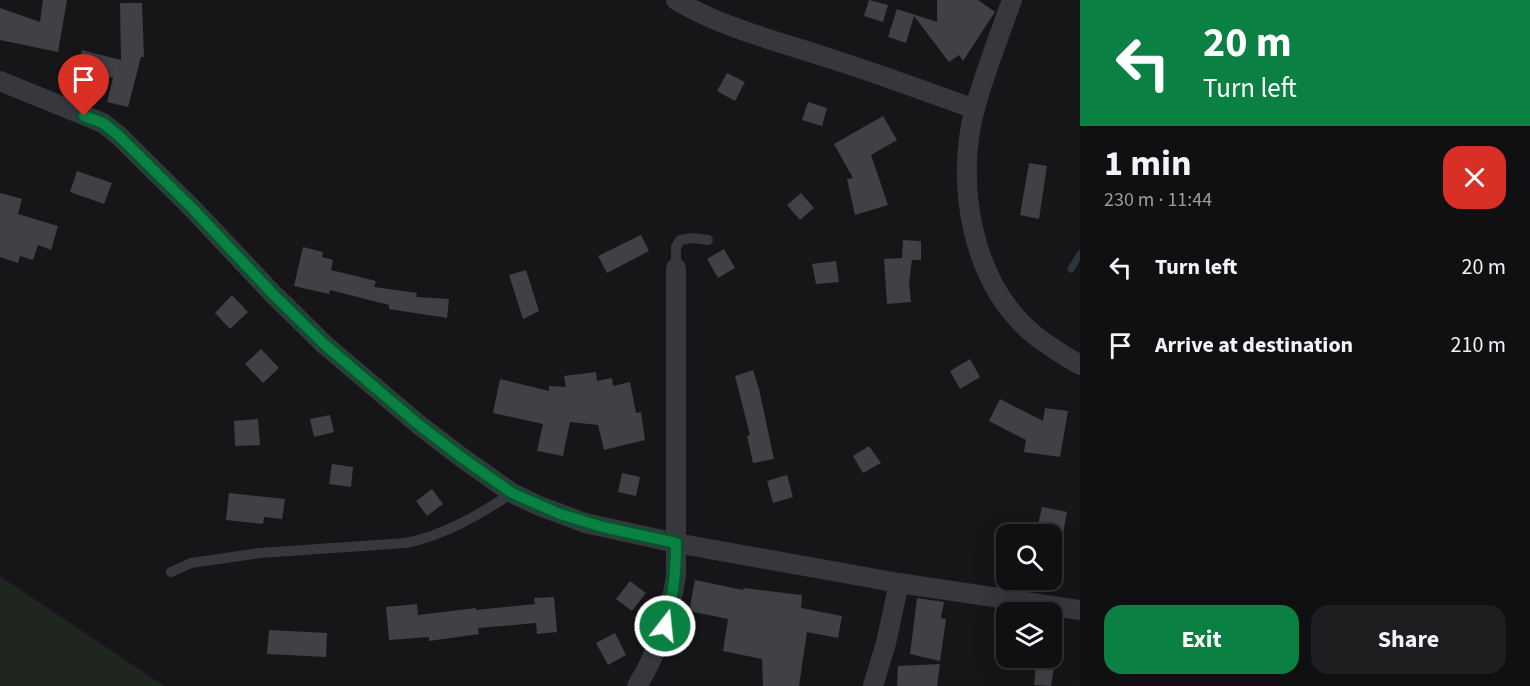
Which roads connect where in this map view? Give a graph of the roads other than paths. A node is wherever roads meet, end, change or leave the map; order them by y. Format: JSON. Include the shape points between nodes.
{"nodes":[{"id":1,"x":676,"y":0,"type":"edge"},
{"id":2,"x":1011,"y":0,"type":"edge"},
{"id":3,"x":0,"y":81,"type":"edge"},
{"id":4,"x":975,"y":110,"type":"junction"},
{"id":5,"x":708,"y":240,"type":"dead end"},
{"id":6,"x":676,"y":268,"type":"joint"},
{"id":7,"x":1080,"y":365,"type":"edge"},
{"id":8,"x":512,"y":493,"type":"junction"},
{"id":9,"x":676,"y":543,"type":"junction"},
{"id":10,"x":171,"y":572,"type":"dead end"},
{"id":11,"x":899,"y":583,"type":"junction"},
{"id":12,"x":1080,"y":610,"type":"edge"},
{"id":13,"x":637,"y":686,"type":"edge"},
{"id":14,"x":873,"y":686,"type":"edge"}],
"edges":[{"from":1,"to":4,"type":"street","via":[[696,12]]},
{"from":2,"to":4,"type":"street"},
{"from":3,"to":8,"type":"street","via":[[103,123],[118,135],[324,344],[418,424]]},
{"from":4,"to":7,"type":"street","via":[[967,154],[966,194],[988,272],[1004,300],[1030,331]]},
{"from":5,"to":6,"type":"lane","via":[[680,240]]},
{"from":6,"to":9,"type":"street"},
{"from":8,"to":9,"type":"street","via":[[585,523]]},
{"from":8,"to":10,"type":"lane","via":[[441,533],[406,543],[260,553],[191,563]]},
{"from":9,"to":11,"type":"street"},
{"from":9,"to":13,"type":"street","via":[[672,604],[657,647]]},
{"from":11,"to":12,"type":"street"},
{"from":11,"to":14,"type":"street"}]}
